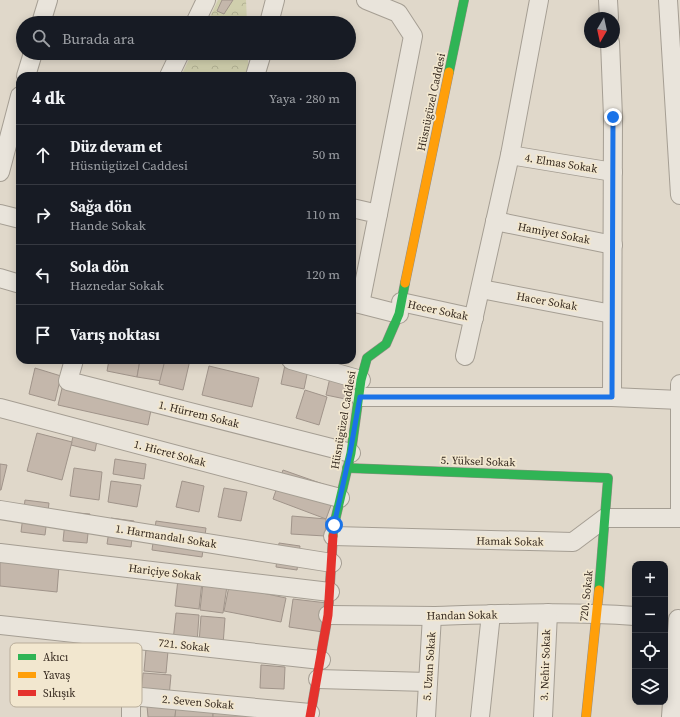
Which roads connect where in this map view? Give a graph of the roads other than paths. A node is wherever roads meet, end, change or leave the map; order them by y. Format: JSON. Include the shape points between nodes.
{"nodes":[{"id":1,"x":48,"y":0,"type":"edge"},
{"id":2,"x":206,"y":0,"type":"edge"},
{"id":3,"x":274,"y":0,"type":"edge"},
{"id":4,"x":366,"y":0,"type":"edge"},
{"id":5,"x":464,"y":0,"type":"edge"},
{"id":6,"x":539,"y":0,"type":"edge"},
{"id":7,"x":608,"y":0,"type":"edge"},
{"id":8,"x":668,"y":0,"type":"edge"},
{"id":9,"x":609,"y":12,"type":"edge"},
{"id":10,"x":43,"y":16,"type":"edge"},
{"id":11,"x":198,"y":16,"type":"edge"},
{"id":12,"x":271,"y":16,"type":"edge"},
{"id":13,"x":610,"y":48,"type":"edge"},
{"id":14,"x":31,"y":60,"type":"edge"},
{"id":15,"x":177,"y":60,"type":"edge"},
{"id":16,"x":260,"y":60,"type":"edge"},
{"id":17,"x":27,"y":72,"type":"edge"},
{"id":18,"x":171,"y":72,"type":"edge"},
{"id":19,"x":257,"y":72,"type":"edge"},
{"id":20,"x":16,"y":109,"type":"edge"},
{"id":21,"x":11,"y":125,"type":"edge"},
{"id":22,"x":510,"y":155,"type":"junction"},
{"id":23,"x":0,"y":172,"type":"edge"},
{"id":24,"x":613,"y":172,"type":"junction"},
{"id":25,"x":680,"y":195,"type":"edge"},
{"id":26,"x":356,"y":209,"type":"edge"},
{"id":27,"x":0,"y":214,"type":"edge"},
{"id":28,"x":378,"y":214,"type":"junction"},
{"id":29,"x":16,"y":218,"type":"edge"},
{"id":30,"x":495,"y":221,"type":"junction"},
{"id":31,"x":613,"y":244,"type":"junction"},
{"id":32,"x":0,"y":278,"type":"edge"},
{"id":33,"x":16,"y":283,"type":"edge"},
{"id":34,"x":481,"y":289,"type":"junction"},
{"id":35,"x":356,"y":303,"type":"edge"},
{"id":36,"x":400,"y":308,"type":"junction"},
{"id":37,"x":612,"y":314,"type":"junction"},
{"id":38,"x":474,"y":318,"type":"junction"},
{"id":39,"x":465,"y":356,"type":"dead end"},
{"id":40,"x":73,"y":364,"type":"edge"},
{"id":41,"x":301,"y":364,"type":"edge"},
{"id":42,"x":680,"y":384,"type":"edge"},
{"id":43,"x":361,"y":388,"type":"junction"},
{"id":44,"x":612,"y":397,"type":"junction"},
{"id":45,"x":680,"y":400,"type":"edge"},
{"id":46,"x":0,"y":408,"type":"edge"},
{"id":47,"x":349,"y":461,"type":"junction"},
{"id":48,"x":608,"y":478,"type":"joint"},
{"id":49,"x":340,"y":498,"type":"junction"},
{"id":50,"x":0,"y":510,"type":"edge"},
{"id":51,"x":606,"y":518,"type":"junction"},
{"id":52,"x":680,"y":518,"type":"edge"},
{"id":53,"x":333,"y":536,"type":"junction"},
{"id":54,"x":0,"y":553,"type":"edge"},
{"id":55,"x":332,"y":563,"type":"junction"},
{"id":56,"x":330,"y":592,"type":"junction"},
{"id":57,"x":548,"y":612,"type":"junction"},
{"id":58,"x":597,"y":613,"type":"junction"},
{"id":59,"x":491,"y":614,"type":"junction"},
{"id":60,"x":328,"y":615,"type":"junction"},
{"id":61,"x":432,"y":616,"type":"junction"},
{"id":62,"x":632,"y":616,"type":"edge"},
{"id":63,"x":674,"y":618,"type":"edge"},
{"id":64,"x":0,"y":625,"type":"edge"},
{"id":65,"x":321,"y":660,"type":"junction"},
{"id":66,"x":318,"y":679,"type":"junction"},
{"id":67,"x":428,"y":682,"type":"junction"},
{"id":68,"x":142,"y":697,"type":"edge"},
{"id":69,"x":310,"y":715,"type":"edge"},
{"id":70,"x":426,"y":717,"type":"edge"},
{"id":71,"x":480,"y":717,"type":"edge"},
{"id":72,"x":543,"y":717,"type":"edge"},
{"id":73,"x":586,"y":717,"type":"edge"},
{"id":74,"x":671,"y":717,"type":"edge"}],
"edges":[{"from":1,"to":10,"type":"street"},
{"from":2,"to":11,"type":"street"},
{"from":3,"to":12,"type":"street"},
{"from":4,"to":28,"type":"street","via":[[398,13],[413,36]]},
{"from":5,"to":36,"type":"street","name":"Hüsnügüzel Caddesi"},
{"from":6,"to":22,"type":"street"},
{"from":7,"to":9,"type":"street"},
{"from":8,"to":25,"type":"street"},
{"from":13,"to":24,"type":"street"},
{"from":14,"to":17,"type":"street"},
{"from":15,"to":18,"type":"street"},
{"from":16,"to":19,"type":"street"},
{"from":20,"to":21,"type":"street"},
{"from":21,"to":23,"type":"street"},
{"from":22,"to":24,"type":"street","name":"4. Elmas Sokak"},
{"from":22,"to":30,"type":"street"},
{"from":24,"to":31,"type":"street"},
{"from":26,"to":28,"type":"street"},
{"from":27,"to":29,"type":"street"},
{"from":28,"to":35,"type":"street"},
{"from":30,"to":31,"type":"street","name":"Hamiyet Sokak"},
{"from":30,"to":34,"type":"street"},
{"from":31,"to":37,"type":"street"},
{"from":32,"to":33,"type":"street"},
{"from":34,"to":37,"type":"street","name":"Hacer Sokak"},
{"from":34,"to":38,"type":"street"},
{"from":35,"to":36,"type":"street","name":"Hecer Sokak"},
{"from":36,"to":38,"type":"street","name":"Hecer Sokak"},
{"from":36,"to":43,"type":"street","name":"Hüsnügüzel Caddesi","via":[[386,344],[367,358]]},
{"from":37,"to":44,"type":"street"},
{"from":38,"to":39,"type":"street"},
{"from":40,"to":47,"type":"street","name":"1. Hürrem Sokak","via":[[68,381]]},
{"from":41,"to":43,"type":"street"},
{"from":42,"to":45,"type":"street"},
{"from":43,"to":44,"type":"street"},
{"from":43,"to":47,"type":"street","name":"Hüsnügüzel Caddesi"},
{"from":44,"to":45,"type":"street"},
{"from":45,"to":52,"type":"street"},
{"from":46,"to":49,"type":"street","name":"1. Hicret Sokak"},
{"from":47,"to":48,"type":"street","name":"5. Yüksel Sokak"},
{"from":47,"to":49,"type":"street","name":"Hüsnügüzel Caddesi"},
{"from":48,"to":51,"type":"street","name":"720. Sokak"},
{"from":49,"to":53,"type":"street","name":"Hüsnügüzel Caddesi"},
{"from":50,"to":55,"type":"street","name":"1. Harmandalı Sokak"},
{"from":51,"to":52,"type":"street"},
{"from":51,"to":53,"type":"street","name":"Hamak Sokak","via":[[572,542]]},
{"from":51,"to":58,"type":"street","name":"720. Sokak"},
{"from":53,"to":55,"type":"street","name":"Hüsnügüzel Caddesi"},
{"from":54,"to":56,"type":"street","name":"Hariçiye Sokak"},
{"from":55,"to":56,"type":"street","name":"Hüsnügüzel Caddesi"},
{"from":56,"to":60,"type":"street","name":"Hüsnügüzel Caddesi"},
{"from":57,"to":58,"type":"street","name":"Handan Sokak"},
{"from":57,"to":59,"type":"street","name":"Handan Sokak"},
{"from":57,"to":72,"type":"street","name":"3. Nehir Sokak"},
{"from":58,"to":62,"type":"street","name":"Handan Sokak"},
{"from":58,"to":73,"type":"street","name":"720. Sokak"},
{"from":59,"to":61,"type":"street","name":"Handan Sokak"},
{"from":59,"to":71,"type":"street"},
{"from":60,"to":61,"type":"street","name":"Handan Sokak"},
{"from":60,"to":65,"type":"street","name":"Hüsnügüzel Caddesi"},
{"from":61,"to":67,"type":"street","name":"5. Uzun Sokak"},
{"from":63,"to":74,"type":"street"},
{"from":64,"to":65,"type":"street","name":"721. Sokak"},
{"from":65,"to":66,"type":"street","name":"Hüsnügüzel Caddesi"},
{"from":66,"to":67,"type":"street"},
{"from":66,"to":69,"type":"street","name":"Hüsnügüzel Caddesi"},
{"from":67,"to":70,"type":"street","name":"5. Uzun Sokak"},
{"from":68,"to":69,"type":"street","name":"2. Seven Sokak"}]}
